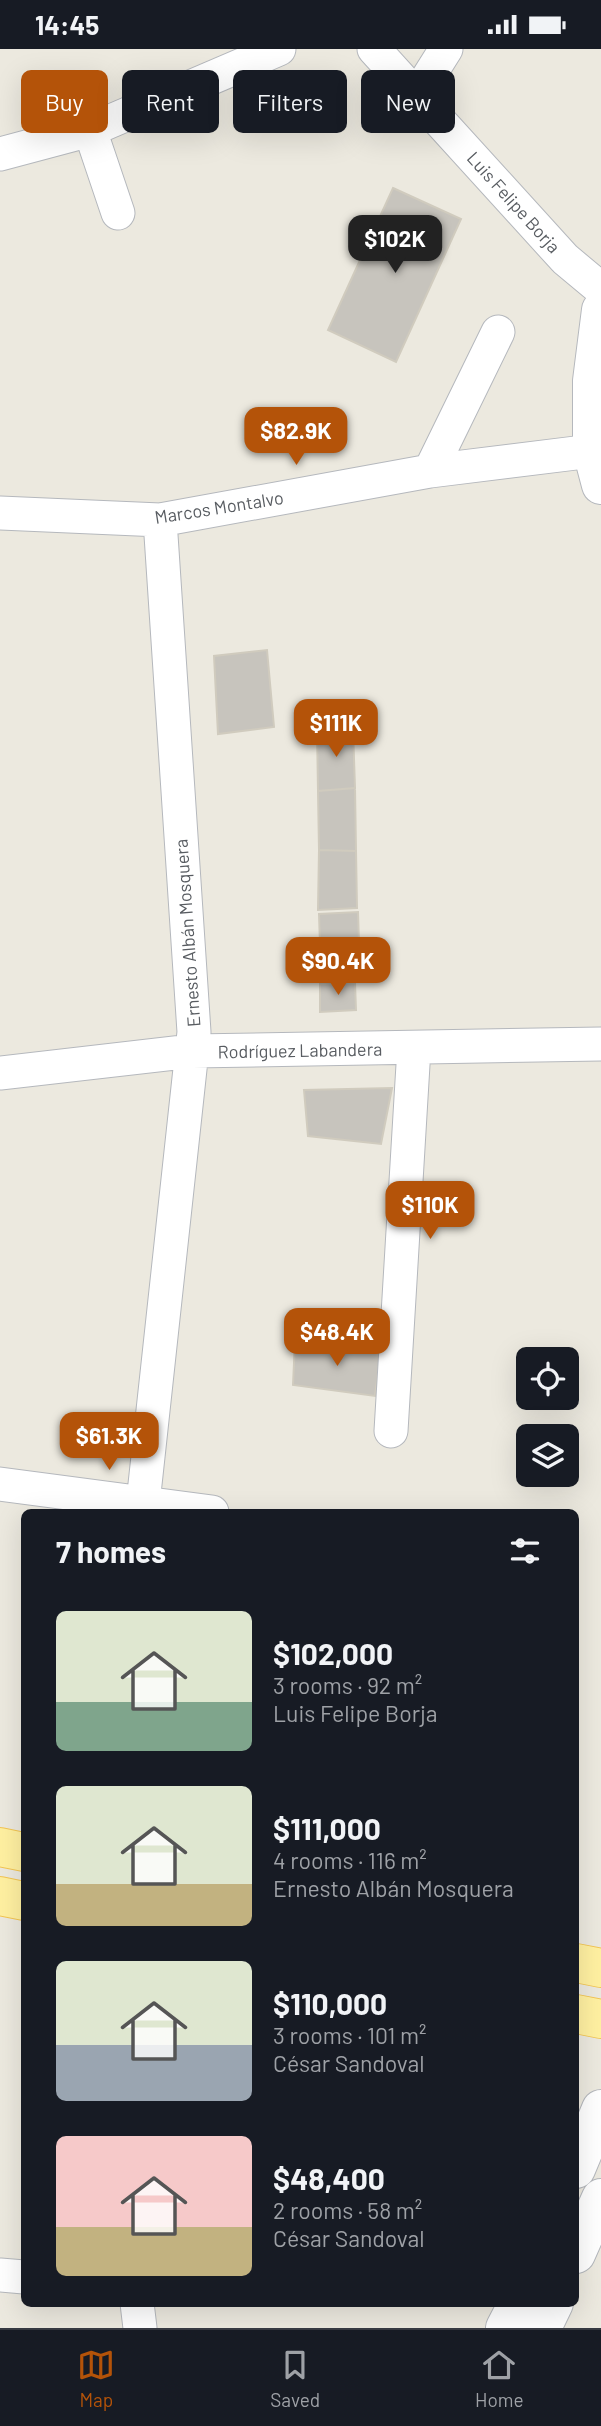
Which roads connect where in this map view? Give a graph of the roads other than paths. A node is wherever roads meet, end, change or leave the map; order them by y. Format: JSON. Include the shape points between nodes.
{"nodes":[{"id":1,"x":279,"y":49,"type":"edge"},
{"id":2,"x":374,"y":49,"type":"edge"},
{"id":3,"x":446,"y":49,"type":"edge"},
{"id":4,"x":394,"y":70,"type":"edge"},
{"id":5,"x":433,"y":70,"type":"edge"},
{"id":6,"x":108,"y":122,"type":"edge"},
{"id":7,"x":79,"y":133,"type":"edge"},
{"id":8,"x":91,"y":133,"type":"edge"},
{"id":9,"x":451,"y":133,"type":"edge"},
{"id":10,"x":0,"y":154,"type":"edge"},
{"id":11,"x":118,"y":213,"type":"dead end"},
{"id":12,"x":601,"y":289,"type":"edge"},
{"id":13,"x":601,"y":310,"type":"edge"},
{"id":14,"x":498,"y":332,"type":"dead end"},
{"id":15,"x":597,"y":382,"type":"edge"},
{"id":16,"x":598,"y":461,"type":"edge"},
{"id":17,"x":430,"y":471,"type":"junction"},
{"id":18,"x":0,"y":513,"type":"edge"},
{"id":19,"x":160,"y":520,"type":"junction"},
{"id":20,"x":601,"y":1044,"type":"edge"},
{"id":21,"x":414,"y":1048,"type":"junction"},
{"id":22,"x":192,"y":1051,"type":"junction"},
{"id":23,"x":0,"y":1073,"type":"edge"},
{"id":24,"x":391,"y":1431,"type":"dead end"},
{"id":25,"x":0,"y":1484,"type":"edge"},
{"id":26,"x":143,"y":1508,"type":"edge"},
{"id":27,"x":0,"y":1847,"type":"edge"},
{"id":28,"x":21,"y":1851,"type":"edge"},
{"id":29,"x":0,"y":1896,"type":"edge"},
{"id":30,"x":21,"y":1901,"type":"edge"},
{"id":31,"x":579,"y":1964,"type":"edge"},
{"id":32,"x":601,"y":1968,"type":"edge"},
{"id":33,"x":579,"y":2015,"type":"edge"},
{"id":34,"x":601,"y":2019,"type":"edge"},
{"id":35,"x":601,"y":2198,"type":"edge"},
{"id":36,"x":579,"y":2247,"type":"edge"},
{"id":37,"x":0,"y":2275,"type":"edge"},
{"id":38,"x":21,"y":2277,"type":"edge"},
{"id":39,"x":137,"y":2307,"type":"edge"},
{"id":40,"x":516,"y":2307,"type":"edge"},
{"id":41,"x":552,"y":2307,"type":"edge"},
{"id":42,"x":140,"y":2328,"type":"edge"},
{"id":43,"x":505,"y":2328,"type":"edge"},
{"id":44,"x":542,"y":2328,"type":"edge"}],
"edges":[{"from":1,"to":6,"type":"street"},
{"from":2,"to":4,"type":"street","name":"Luis Felipe Borja"},
{"from":3,"to":5,"type":"street"},
{"from":7,"to":10,"type":"street"},
{"from":8,"to":11,"type":"street"},
{"from":9,"to":12,"type":"street","name":"Luis Felipe Borja","via":[[565,259]]},
{"from":13,"to":15,"type":"street"},
{"from":14,"to":17,"type":"street"},
{"from":15,"to":16,"type":"street"},
{"from":16,"to":17,"type":"street","name":"Marcos Montalvo"},
{"from":17,"to":19,"type":"street","name":"Marcos Montalvo"},
{"from":18,"to":19,"type":"street","name":"Marcos Montalvo"},
{"from":19,"to":22,"type":"street","name":"Ernesto Albán Mosquera"},
{"from":20,"to":21,"type":"street","name":"Rodríguez Labandera"},
{"from":21,"to":22,"type":"street","name":"Rodríguez Labandera"},
{"from":21,"to":24,"type":"street"},
{"from":22,"to":23,"type":"street","name":"Rodríguez Labandera"},
{"from":22,"to":26,"type":"street","name":"Ernesto Albán Mosquera"},
{"from":25,"to":26,"type":"street"},
{"from":27,"to":28,"type":"main road"},
{"from":29,"to":30,"type":"main road"},
{"from":31,"to":32,"type":"main road"},
{"from":33,"to":34,"type":"main road"},
{"from":35,"to":36,"type":"street"},
{"from":37,"to":38,"type":"street"},
{"from":39,"to":42,"type":"street"},
{"from":40,"to":43,"type":"street"},
{"from":41,"to":44,"type":"street"}]}
